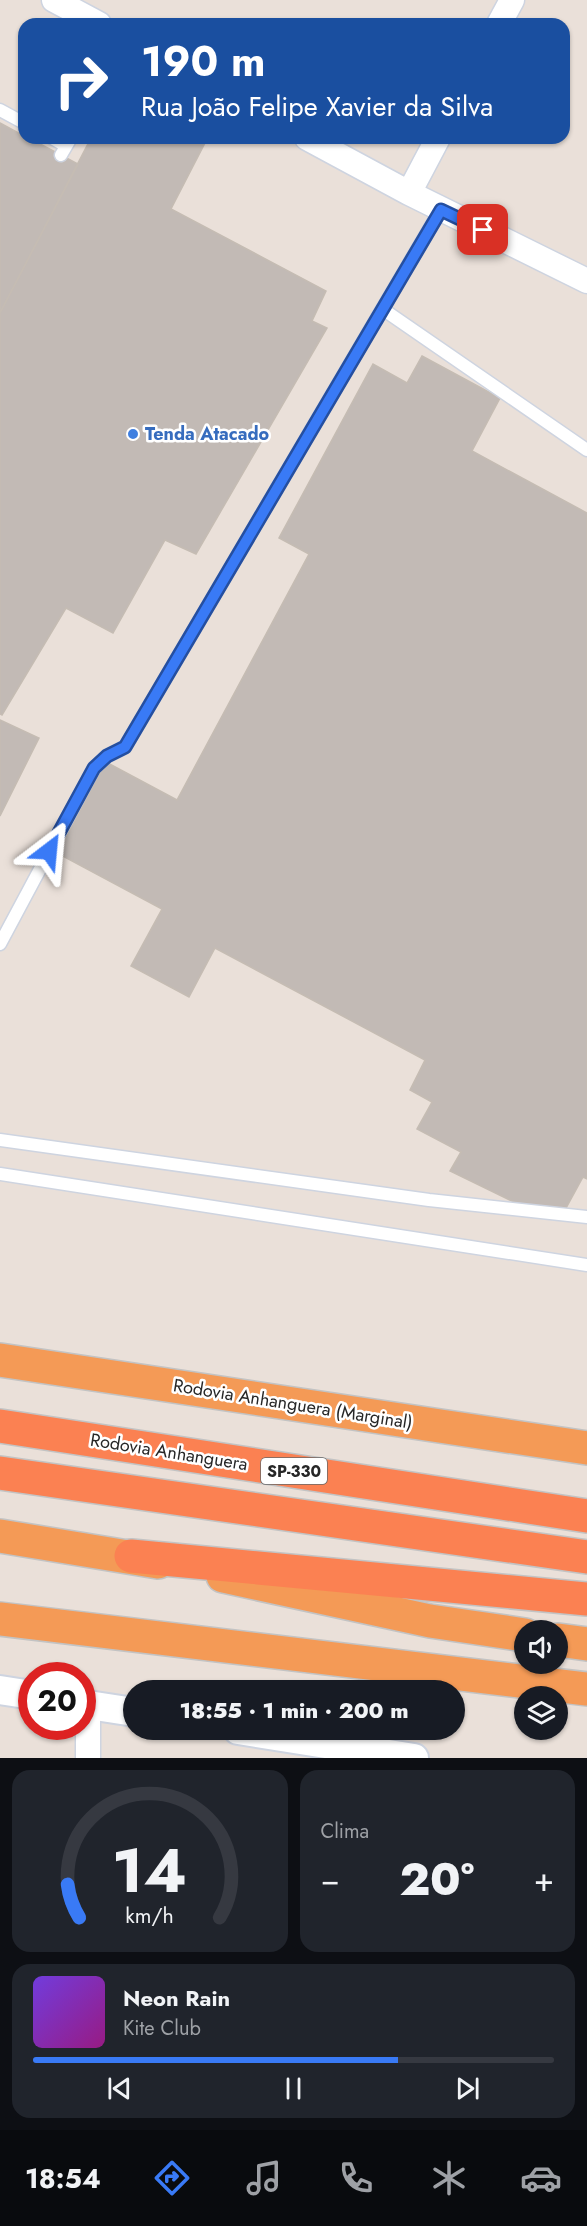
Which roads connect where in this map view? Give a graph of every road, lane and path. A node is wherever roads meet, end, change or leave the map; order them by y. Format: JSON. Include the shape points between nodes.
{"nodes":[{"id":1,"x":54,"y":0,"type":"edge"},
{"id":2,"x":512,"y":0,"type":"edge"},
{"id":3,"x":88,"y":18,"type":"edge"},
{"id":4,"x":502,"y":18,"type":"edge"},
{"id":5,"x":2,"y":116,"type":"edge"},
{"id":6,"x":18,"y":121,"type":"edge"},
{"id":7,"x":318,"y":144,"type":"edge"},
{"id":8,"x":435,"y":144,"type":"edge"},
{"id":9,"x":409,"y":194,"type":"junction"},
{"id":10,"x":441,"y":210,"type":"junction"},
{"id":11,"x":587,"y":281,"type":"edge"},
{"id":12,"x":384,"y":310,"type":"junction"},
{"id":13,"x":587,"y":450,"type":"edge"},
{"id":14,"x":0,"y":944,"type":"edge"},
{"id":15,"x":0,"y":1140,"type":"edge"},
{"id":16,"x":0,"y":1174,"type":"edge"},
{"id":17,"x":587,"y":1217,"type":"edge"},
{"id":18,"x":587,"y":1265,"type":"edge"},
{"id":19,"x":0,"y":1360,"type":"edge"},
{"id":20,"x":0,"y":1426,"type":"edge"},
{"id":21,"x":587,"y":1448,"type":"edge"},
{"id":22,"x":0,"y":1473,"type":"edge"},
{"id":23,"x":587,"y":1516,"type":"edge"},
{"id":24,"x":0,"y":1536,"type":"edge"},
{"id":25,"x":131,"y":1556,"type":"junction"},
{"id":26,"x":587,"y":1557,"type":"edge"},
{"id":27,"x":587,"y":1599,"type":"edge"},
{"id":28,"x":0,"y":1619,"type":"edge"},
{"id":29,"x":514,"y":1633,"type":"edge"},
{"id":30,"x":568,"y":1641,"type":"edge"},
{"id":31,"x":587,"y":1644,"type":"edge"},
{"id":32,"x":551,"y":1685,"type":"junction"},
{"id":33,"x":587,"y":1689,"type":"edge"},
{"id":34,"x":0,"y":1690,"type":"edge"},
{"id":35,"x":18,"y":1693,"type":"edge"},
{"id":36,"x":587,"y":1696,"type":"edge"},
{"id":37,"x":96,"y":1706,"type":"edge"},
{"id":38,"x":123,"y":1710,"type":"edge"},
{"id":39,"x":87,"y":1740,"type":"edge"},
{"id":40,"x":285,"y":1740,"type":"edge"},
{"id":41,"x":346,"y":1753,"type":"edge"},
{"id":42,"x":88,"y":1758,"type":"edge"},
{"id":43,"x":408,"y":1758,"type":"edge"}],
"edges":[{"from":1,"to":3,"type":"street"},
{"from":2,"to":4,"type":"street"},
{"from":5,"to":6,"type":"lane"},
{"from":7,"to":9,"type":"street"},
{"from":8,"to":9,"type":"street"},
{"from":9,"to":10,"type":"street"},
{"from":10,"to":11,"type":"street"},
{"from":10,"to":12,"type":"lane"},
{"from":12,"to":13,"type":"lane"},
{"from":12,"to":14,"type":"lane","via":[[125,747],[94,768]]},
{"from":15,"to":17,"type":"lane","via":[[429,1200]]},
{"from":16,"to":18,"type":"lane"},
{"from":19,"to":21,"type":"highway","name":"Rodovia Anhanguera (Marginal)"},
{"from":20,"to":23,"type":"highway","name":"Rodovia Anhanguera","number":"SP-330"},
{"from":22,"to":26,"type":"highway","number":"SP-330"},
{"from":24,"to":25,"type":"highway"},
{"from":25,"to":27,"type":"highway"},
{"from":25,"to":29,"type":"highway","via":[[430,1621]]},
{"from":28,"to":32,"type":"highway"},
{"from":30,"to":31,"type":"highway"},
{"from":32,"to":33,"type":"highway"},
{"from":32,"to":36,"type":"highway"},
{"from":34,"to":35,"type":"street"},
{"from":37,"to":38,"type":"street"},
{"from":39,"to":42,"type":"street"},
{"from":40,"to":41,"type":"street"},
{"from":41,"to":43,"type":"street"}]}
